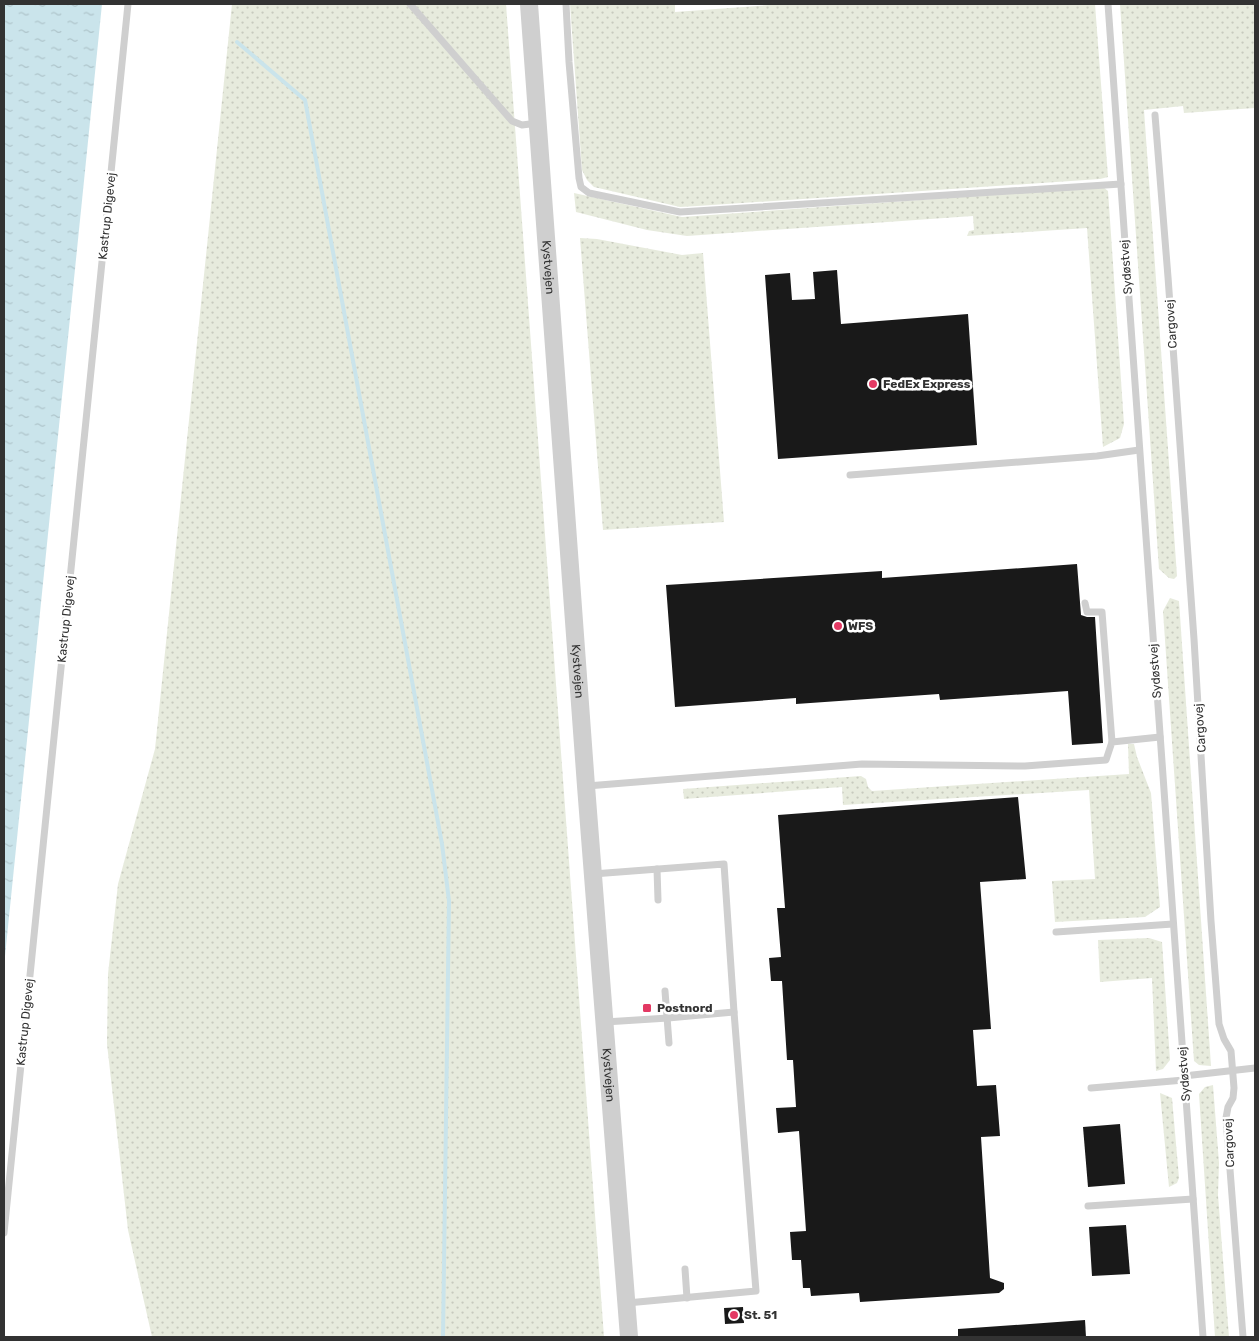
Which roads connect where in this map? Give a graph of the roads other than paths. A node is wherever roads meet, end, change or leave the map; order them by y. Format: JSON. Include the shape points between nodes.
{"nodes":[{"id":1,"x":128,"y":4,"type":"edge"},
{"id":2,"x":410,"y":4,"type":"edge"},
{"id":3,"x":529,"y":4,"type":"edge"},
{"id":4,"x":566,"y":4,"type":"edge"},
{"id":5,"x":1108,"y":4,"type":"edge"},
{"id":6,"x":1155,"y":115,"type":"dead end"},
{"id":7,"x":538,"y":123,"type":"junction"},
{"id":8,"x":1121,"y":184,"type":"junction"},
{"id":9,"x":1139,"y":450,"type":"junction"},
{"id":10,"x":850,"y":475,"type":"dead end"},
{"id":11,"x":1085,"y":603,"type":"dead end"},
{"id":12,"x":1160,"y":737,"type":"junction"},
{"id":13,"x":1112,"y":742,"type":"junction"},
{"id":14,"x":586,"y":786,"type":"junction"},
{"id":15,"x":657,"y":869,"type":"junction"},
{"id":16,"x":593,"y":874,"type":"junction"},
{"id":17,"x":658,"y":900,"type":"dead end"},
{"id":18,"x":1173,"y":924,"type":"junction"},
{"id":19,"x":1056,"y":932,"type":"dead end"},
{"id":20,"x":665,"y":990,"type":"dead end"},
{"id":21,"x":734,"y":1012,"type":"junction"},
{"id":22,"x":668,"y":1018,"type":"junction"},
{"id":23,"x":605,"y":1022,"type":"junction"},
{"id":24,"x":669,"y":1043,"type":"dead end"},
{"id":25,"x":1255,"y":1068,"type":"edge"},
{"id":26,"x":1232,"y":1070,"type":"junction"},
{"id":27,"x":1184,"y":1078,"type":"junction"},
{"id":28,"x":1091,"y":1088,"type":"dead end"},
{"id":29,"x":1193,"y":1199,"type":"junction"},
{"id":30,"x":1088,"y":1206,"type":"dead end"},
{"id":31,"x":4,"y":1233,"type":"edge"},
{"id":32,"x":685,"y":1269,"type":"dead end"},
{"id":33,"x":687,"y":1298,"type":"junction"},
{"id":34,"x":627,"y":1303,"type":"junction"},
{"id":35,"x":629,"y":1337,"type":"edge"},
{"id":36,"x":1203,"y":1337,"type":"edge"},
{"id":37,"x":1243,"y":1337,"type":"edge"}],
"edges":[{"from":1,"to":31,"type":"lane","name":"Kastrup Digevej"},
{"from":2,"to":7,"type":"lane","via":[[512,121],[522,125]]},
{"from":3,"to":7,"type":"street","name":"Kystvejen"},
{"from":4,"to":8,"type":"lane","via":[[580,182],[589,192],[680,212]]},
{"from":5,"to":8,"type":"lane","name":"Sydøstvej"},
{"from":6,"to":26,"type":"lane","name":"Cargovej","via":[[1219,1024],[1231,1051]]},
{"from":7,"to":14,"type":"street","name":"Kystvejen"},
{"from":8,"to":9,"type":"lane","name":"Sydøstvej"},
{"from":9,"to":10,"type":"lane"},
{"from":9,"to":12,"type":"lane","name":"Sydøstvej"},
{"from":11,"to":13,"type":"lane","via":[[1086,612],[1102,612]]},
{"from":12,"to":13,"type":"lane"},
{"from":12,"to":18,"type":"lane","name":"Sydøstvej"},
{"from":13,"to":14,"type":"lane","via":[[1106,760],[1025,766],[862,764]]},
{"from":14,"to":16,"type":"street","name":"Kystvejen"},
{"from":15,"to":16,"type":"lane"},
{"from":15,"to":17,"type":"lane"},
{"from":15,"to":21,"type":"lane","via":[[724,864]]},
{"from":16,"to":23,"type":"street","name":"Kystvejen"},
{"from":18,"to":19,"type":"lane"},
{"from":18,"to":27,"type":"lane","name":"Sydøstvej"},
{"from":20,"to":22,"type":"lane"},
{"from":21,"to":22,"type":"lane"},
{"from":21,"to":33,"type":"lane","via":[[756,1291]]},
{"from":22,"to":23,"type":"lane"},
{"from":22,"to":24,"type":"lane"},
{"from":23,"to":34,"type":"street","name":"Kystvejen"},
{"from":25,"to":26,"type":"lane"},
{"from":26,"to":27,"type":"lane"},
{"from":26,"to":37,"type":"lane","name":"Cargovej","via":[[1233,1098],[1226,1118]]},
{"from":27,"to":28,"type":"lane"},
{"from":27,"to":29,"type":"lane","name":"Sydøstvej"},
{"from":29,"to":30,"type":"lane"},
{"from":29,"to":36,"type":"lane","name":"Sydøstvej"},
{"from":32,"to":33,"type":"lane"},
{"from":33,"to":34,"type":"lane"},
{"from":34,"to":35,"type":"street","name":"Kystvejen"}]}
